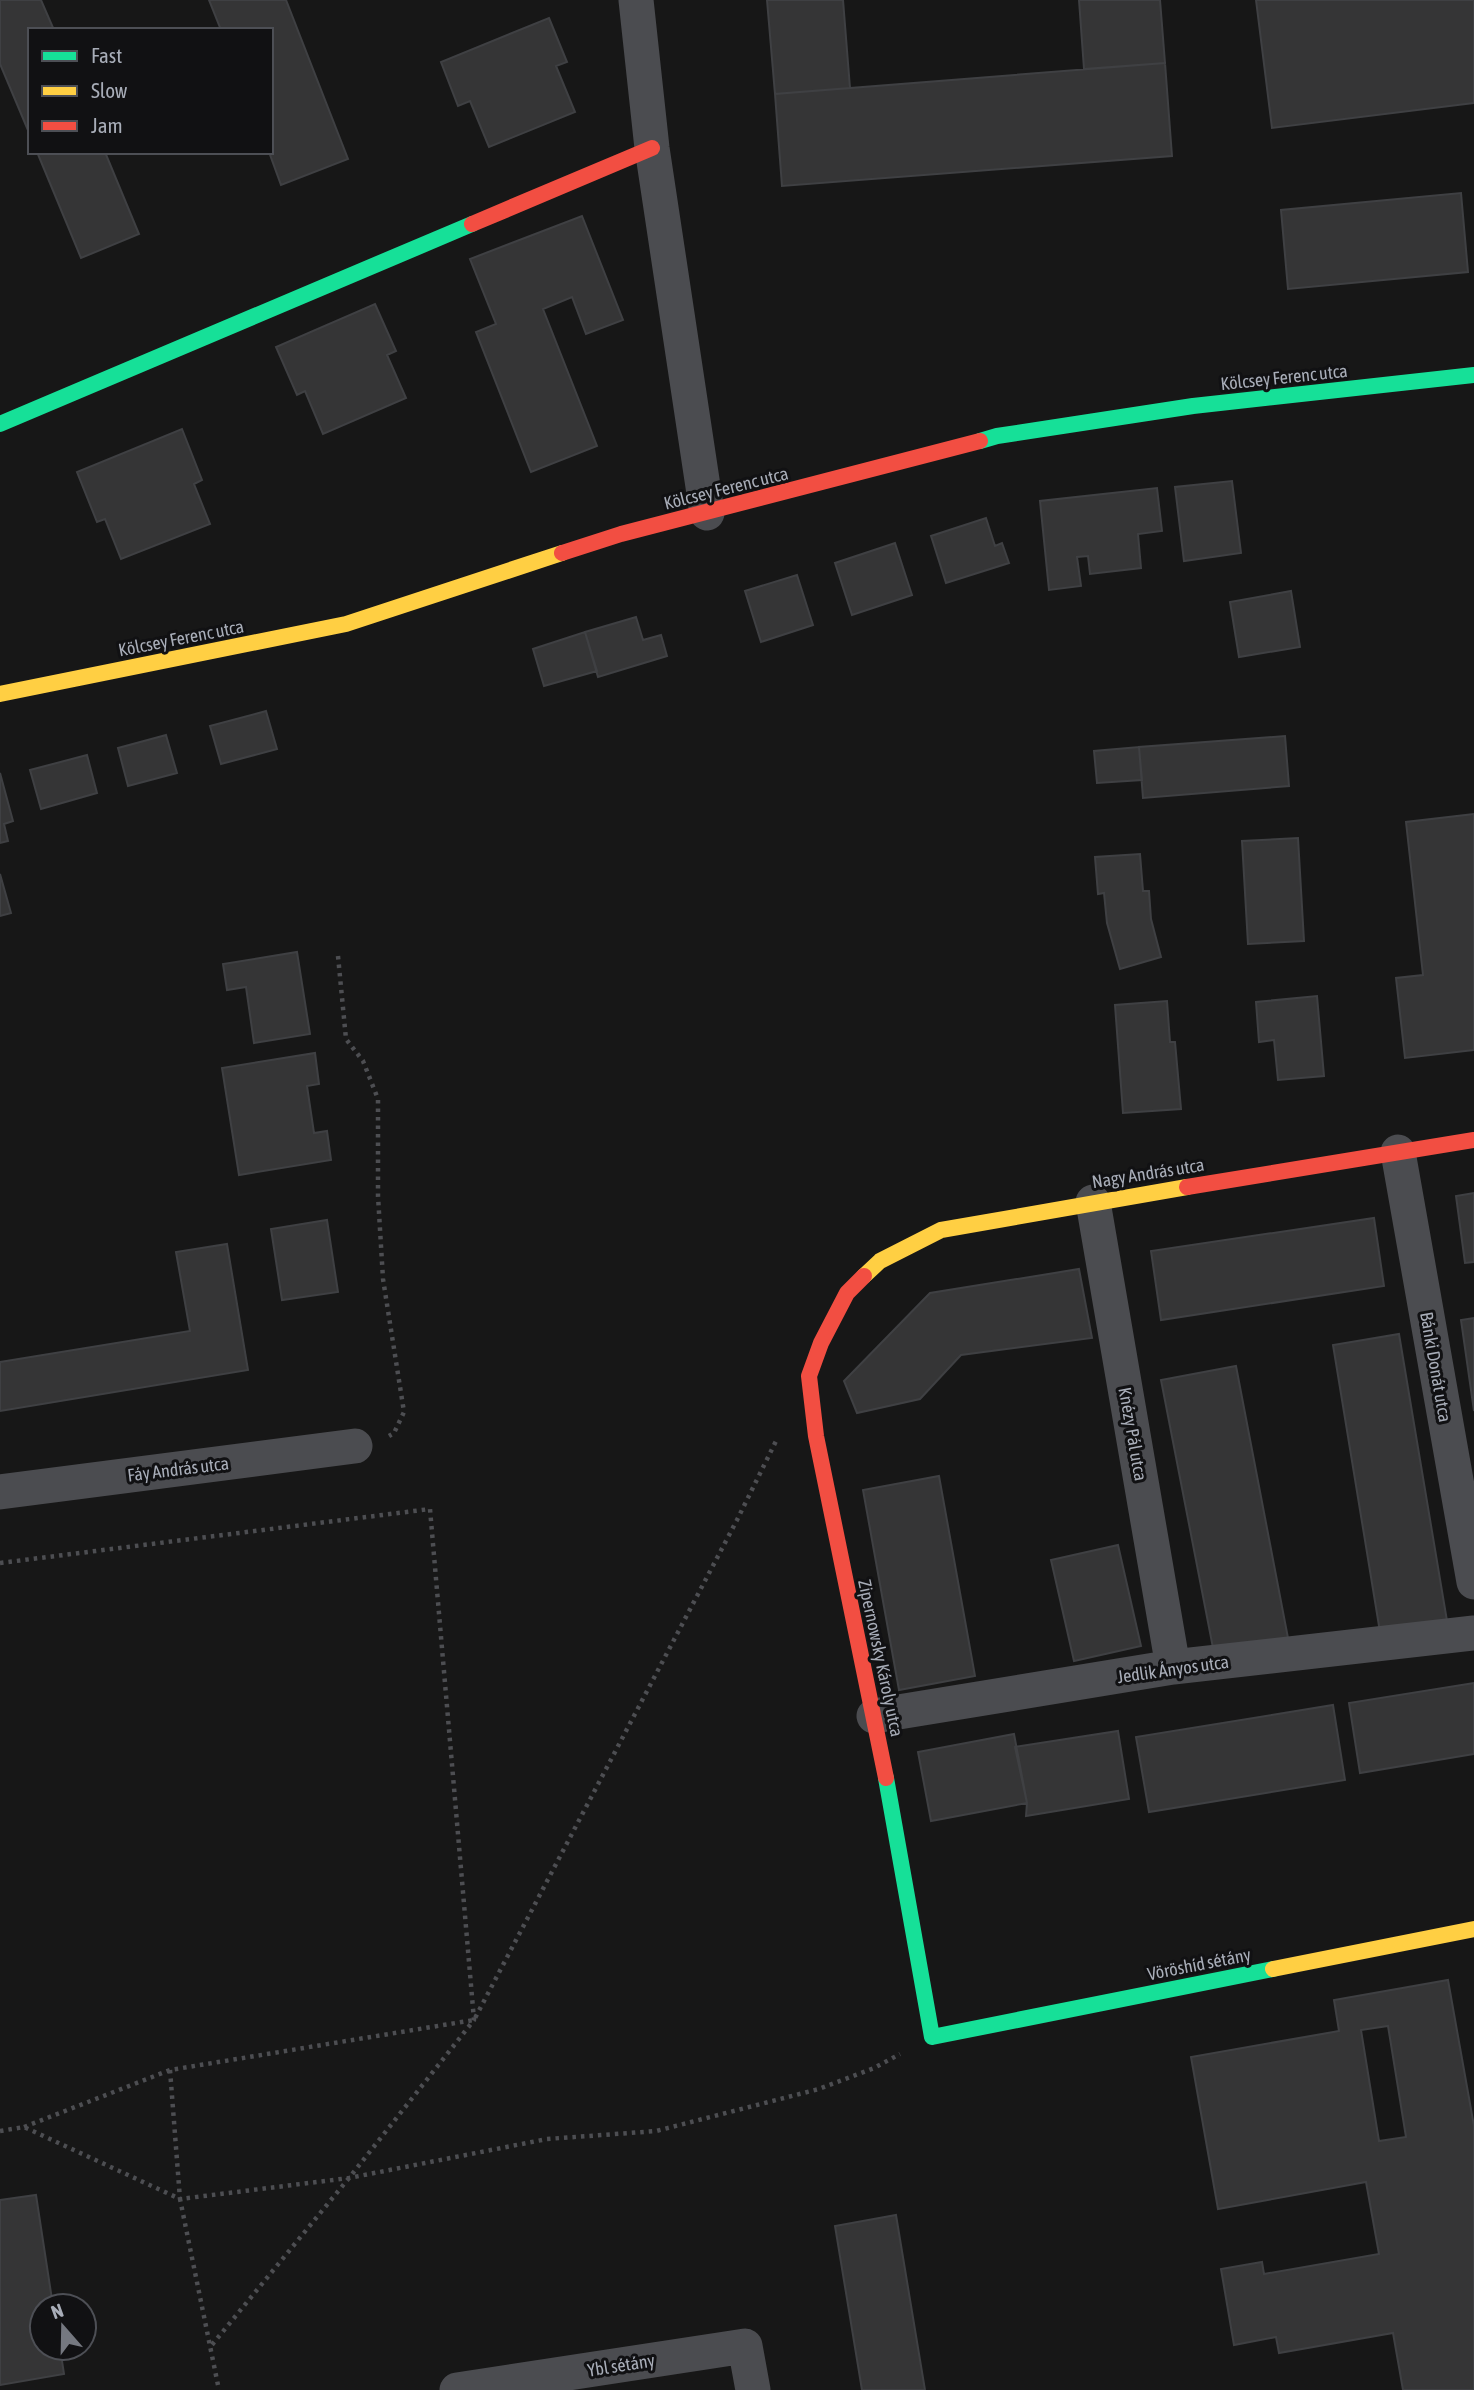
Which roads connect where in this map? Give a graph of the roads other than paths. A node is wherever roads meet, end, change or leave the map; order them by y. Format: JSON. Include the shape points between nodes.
{"nodes":[{"id":1,"x":636,"y":0,"type":"edge"},
{"id":2,"x":652,"y":148,"type":"junction"},
{"id":3,"x":1474,"y":375,"type":"edge"},
{"id":4,"x":0,"y":424,"type":"edge"},
{"id":5,"x":707,"y":513,"type":"junction"},
{"id":6,"x":0,"y":694,"type":"edge"},
{"id":7,"x":1474,"y":1140,"type":"edge"},
{"id":8,"x":1398,"y":1152,"type":"junction"},
{"id":9,"x":1093,"y":1202,"type":"junction"},
{"id":10,"x":847,"y":1293,"type":"joint"},
{"id":11,"x":355,"y":1446,"type":"road end"},
{"id":12,"x":0,"y":1492,"type":"edge"},
{"id":13,"x":1474,"y":1582,"type":"edge"},
{"id":14,"x":1474,"y":1633,"type":"edge"},
{"id":15,"x":1173,"y":1667,"type":"junction"},
{"id":16,"x":874,"y":1716,"type":"junction"},
{"id":17,"x":1474,"y":1929,"type":"edge"},
{"id":18,"x":932,"y":2037,"type":"joint"},
{"id":19,"x":457,"y":2390,"type":"edge"},
{"id":20,"x":752,"y":2390,"type":"edge"}],
"edges":[{"from":1,"to":2,"type":"street"},
{"from":2,"to":4,"type":"street"},
{"from":2,"to":5,"type":"street"},
{"from":3,"to":5,"type":"street","name":"Kölcsey Ferenc utca","via":[[1193,406],[997,436]]},
{"from":5,"to":6,"type":"street","name":"Kölcsey Ferenc utca","via":[[621,534],[346,624]]},
{"from":7,"to":8,"type":"street","name":"Nagy András utca"},
{"from":8,"to":9,"type":"street","name":"Nagy András utca"},
{"from":8,"to":13,"type":"street","name":"Bánki Donát utca"},
{"from":9,"to":10,"type":"street","name":"Nagy András utca","via":[[941,1230],[880,1261]]},
{"from":9,"to":15,"type":"street","name":"Knézy Pál utca"},
{"from":10,"to":16,"type":"street","name":"Zipernowsky Károly utca","via":[[809,1376],[816,1436]]},
{"from":11,"to":12,"type":"street","name":"Fáy András utca"},
{"from":14,"to":15,"type":"street","name":"Jedlik Ányos utca"},
{"from":15,"to":16,"type":"street","name":"Jedlik Ányos utca"},
{"from":16,"to":18,"type":"street","name":"Zipernowsky Károly utca"},
{"from":17,"to":18,"type":"street","name":"Vöröshíd sétány"},
{"from":19,"to":20,"type":"street","name":"Ybl sétány","via":[[745,2346]]}]}
